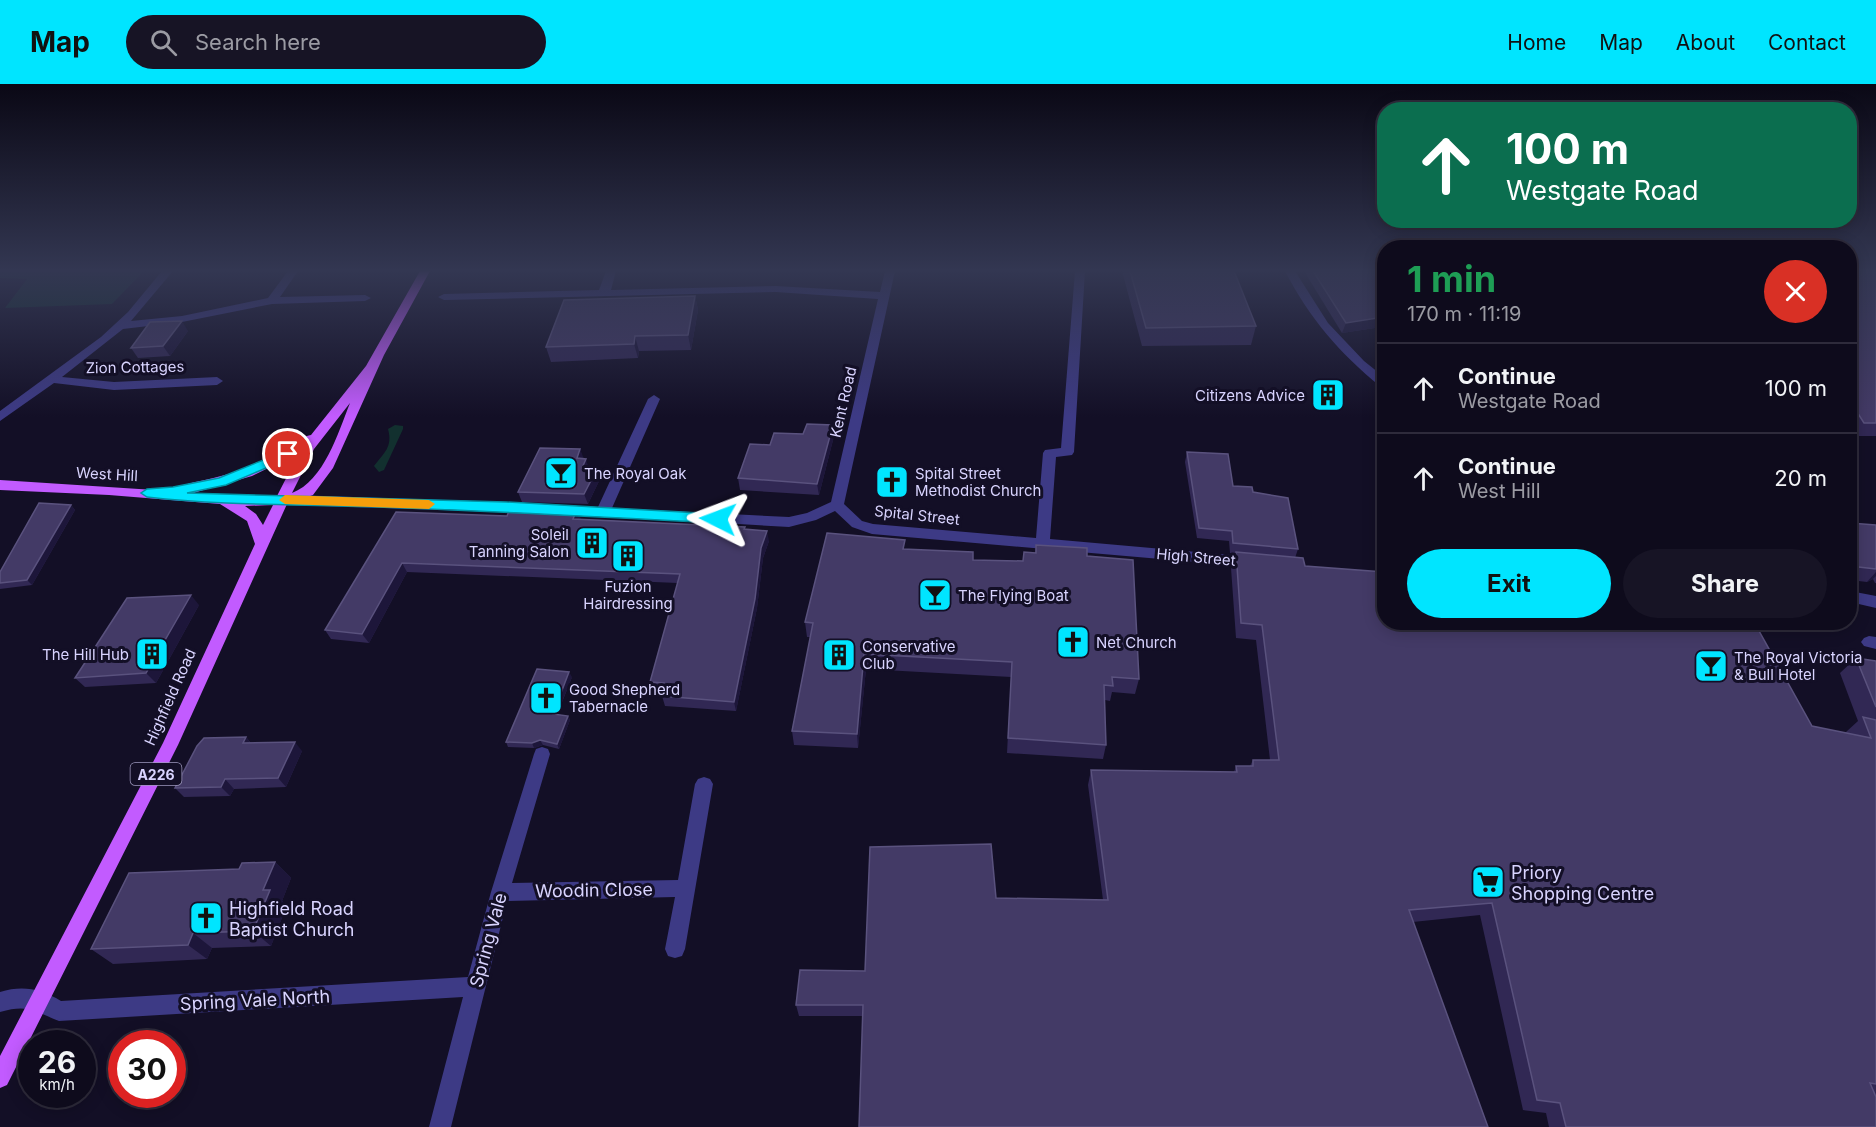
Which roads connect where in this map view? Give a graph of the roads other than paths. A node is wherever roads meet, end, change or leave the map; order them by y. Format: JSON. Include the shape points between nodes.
{"nodes":[{"id":1,"x":126,"y":320,"type":"edge"},
{"id":2,"x":176,"y":320,"type":"edge"},
{"id":3,"x":398,"y":320,"type":"edge"},
{"id":4,"x":879,"y":320,"type":"edge"},
{"id":5,"x":1077,"y":320,"type":"edge"},
{"id":6,"x":1320,"y":320,"type":"edge"},
{"id":7,"x":120,"y":326,"type":"junction"},
{"id":8,"x":372,"y":367,"type":"junction"},
{"id":9,"x":1377,"y":377,"type":"edge"},
{"id":10,"x":54,"y":379,"type":"junction"},
{"id":11,"x":217,"y":381,"type":"dead end"},
{"id":12,"x":654,"y":399,"type":"dead end"},
{"id":13,"x":0,"y":417,"type":"edge"},
{"id":14,"x":324,"y":427,"type":"junction"},
{"id":15,"x":0,"y":485,"type":"edge"},
{"id":16,"x":147,"y":493,"type":"junction"},
{"id":17,"x":212,"y":500,"type":"junction"},
{"id":18,"x":287,"y":500,"type":"junction"},
{"id":19,"x":837,"y":505,"type":"junction"},
{"id":20,"x":603,"y":512,"type":"junction"},
{"id":21,"x":261,"y":543,"type":"junction"},
{"id":22,"x":1043,"y":544,"type":"junction"},
{"id":23,"x":1268,"y":563,"type":"edge"},
{"id":24,"x":1857,"y":599,"type":"edge"},
{"id":25,"x":1857,"y":602,"type":"edge"},
{"id":26,"x":1876,"y":603,"type":"edge"},
{"id":27,"x":542,"y":754,"type":"dead end"},
{"id":28,"x":704,"y":784,"type":"dead end"},
{"id":29,"x":687,"y":888,"type":"junction"},
{"id":30,"x":500,"y":892,"type":"junction"},
{"id":31,"x":675,"y":949,"type":"dead end"},
{"id":32,"x":474,"y":987,"type":"junction"},
{"id":33,"x":40,"y":999,"type":"junction"},
{"id":34,"x":0,"y":1002,"type":"edge"},
{"id":35,"x":0,"y":1078,"type":"edge"},
{"id":36,"x":440,"y":1127,"type":"edge"}],
"edges":[{"from":1,"to":7,"type":"street"},
{"from":2,"to":7,"type":"street"},
{"from":3,"to":8,"type":"main road","name":"Highfield Road"},
{"from":4,"to":19,"type":"street","name":"Kent Road"},
{"from":5,"to":22,"type":"street","via":[[1068,452],[1050,453]]},
{"from":6,"to":9,"type":"street"},
{"from":7,"to":10,"type":"street"},
{"from":8,"to":14,"type":"main road","name":"Highfield Road"},
{"from":8,"to":18,"type":"main road","name":"Highfield Road","via":[[316,485]]},
{"from":10,"to":11,"type":"street","name":"Zion Cottages","via":[[76,385],[106,386]]},
{"from":10,"to":13,"type":"street"},
{"from":12,"to":20,"type":"street"},
{"from":14,"to":16,"type":"main road","name":"Highfield Road","via":[[276,460],[222,482]]},
{"from":14,"to":18,"type":"main road","name":"Highfield Road","number":"A226","via":[[303,457]]},
{"from":15,"to":16,"type":"main road","name":"West Hill"},
{"from":16,"to":17,"type":"main road","name":"West Hill"},
{"from":17,"to":18,"type":"main road"},
{"from":17,"to":21,"type":"main road","via":[[244,509],[253,516]]},
{"from":18,"to":20,"type":"street"},
{"from":18,"to":21,"type":"main road","name":"Highfield Road","number":"A226"},
{"from":19,"to":20,"type":"street","via":[[789,522]]},
{"from":19,"to":22,"type":"street","name":"Spital Street","via":[[857,524],[872,529]]},
{"from":21,"to":33,"type":"main road","name":"Highfield Road","number":"A226","via":[[170,745]]},
{"from":22,"to":23,"type":"street","name":"High Street"},
{"from":24,"to":26,"type":"street"},
{"from":25,"to":26,"type":"street"},
{"from":27,"to":30,"type":"street","name":"Spring Vale"},
{"from":28,"to":29,"type":"street"},
{"from":29,"to":30,"type":"street","name":"Woodin Close"},
{"from":29,"to":31,"type":"street"},
{"from":30,"to":32,"type":"street","name":"Spring Vale"},
{"from":32,"to":33,"type":"street","name":"Spring Vale North","via":[[59,1011]]},
{"from":32,"to":36,"type":"street","name":"Spring Vale"},
{"from":33,"to":34,"type":"street","via":[[13,998]]},
{"from":33,"to":35,"type":"main road","name":"Highfield Road","number":"A226"}]}
